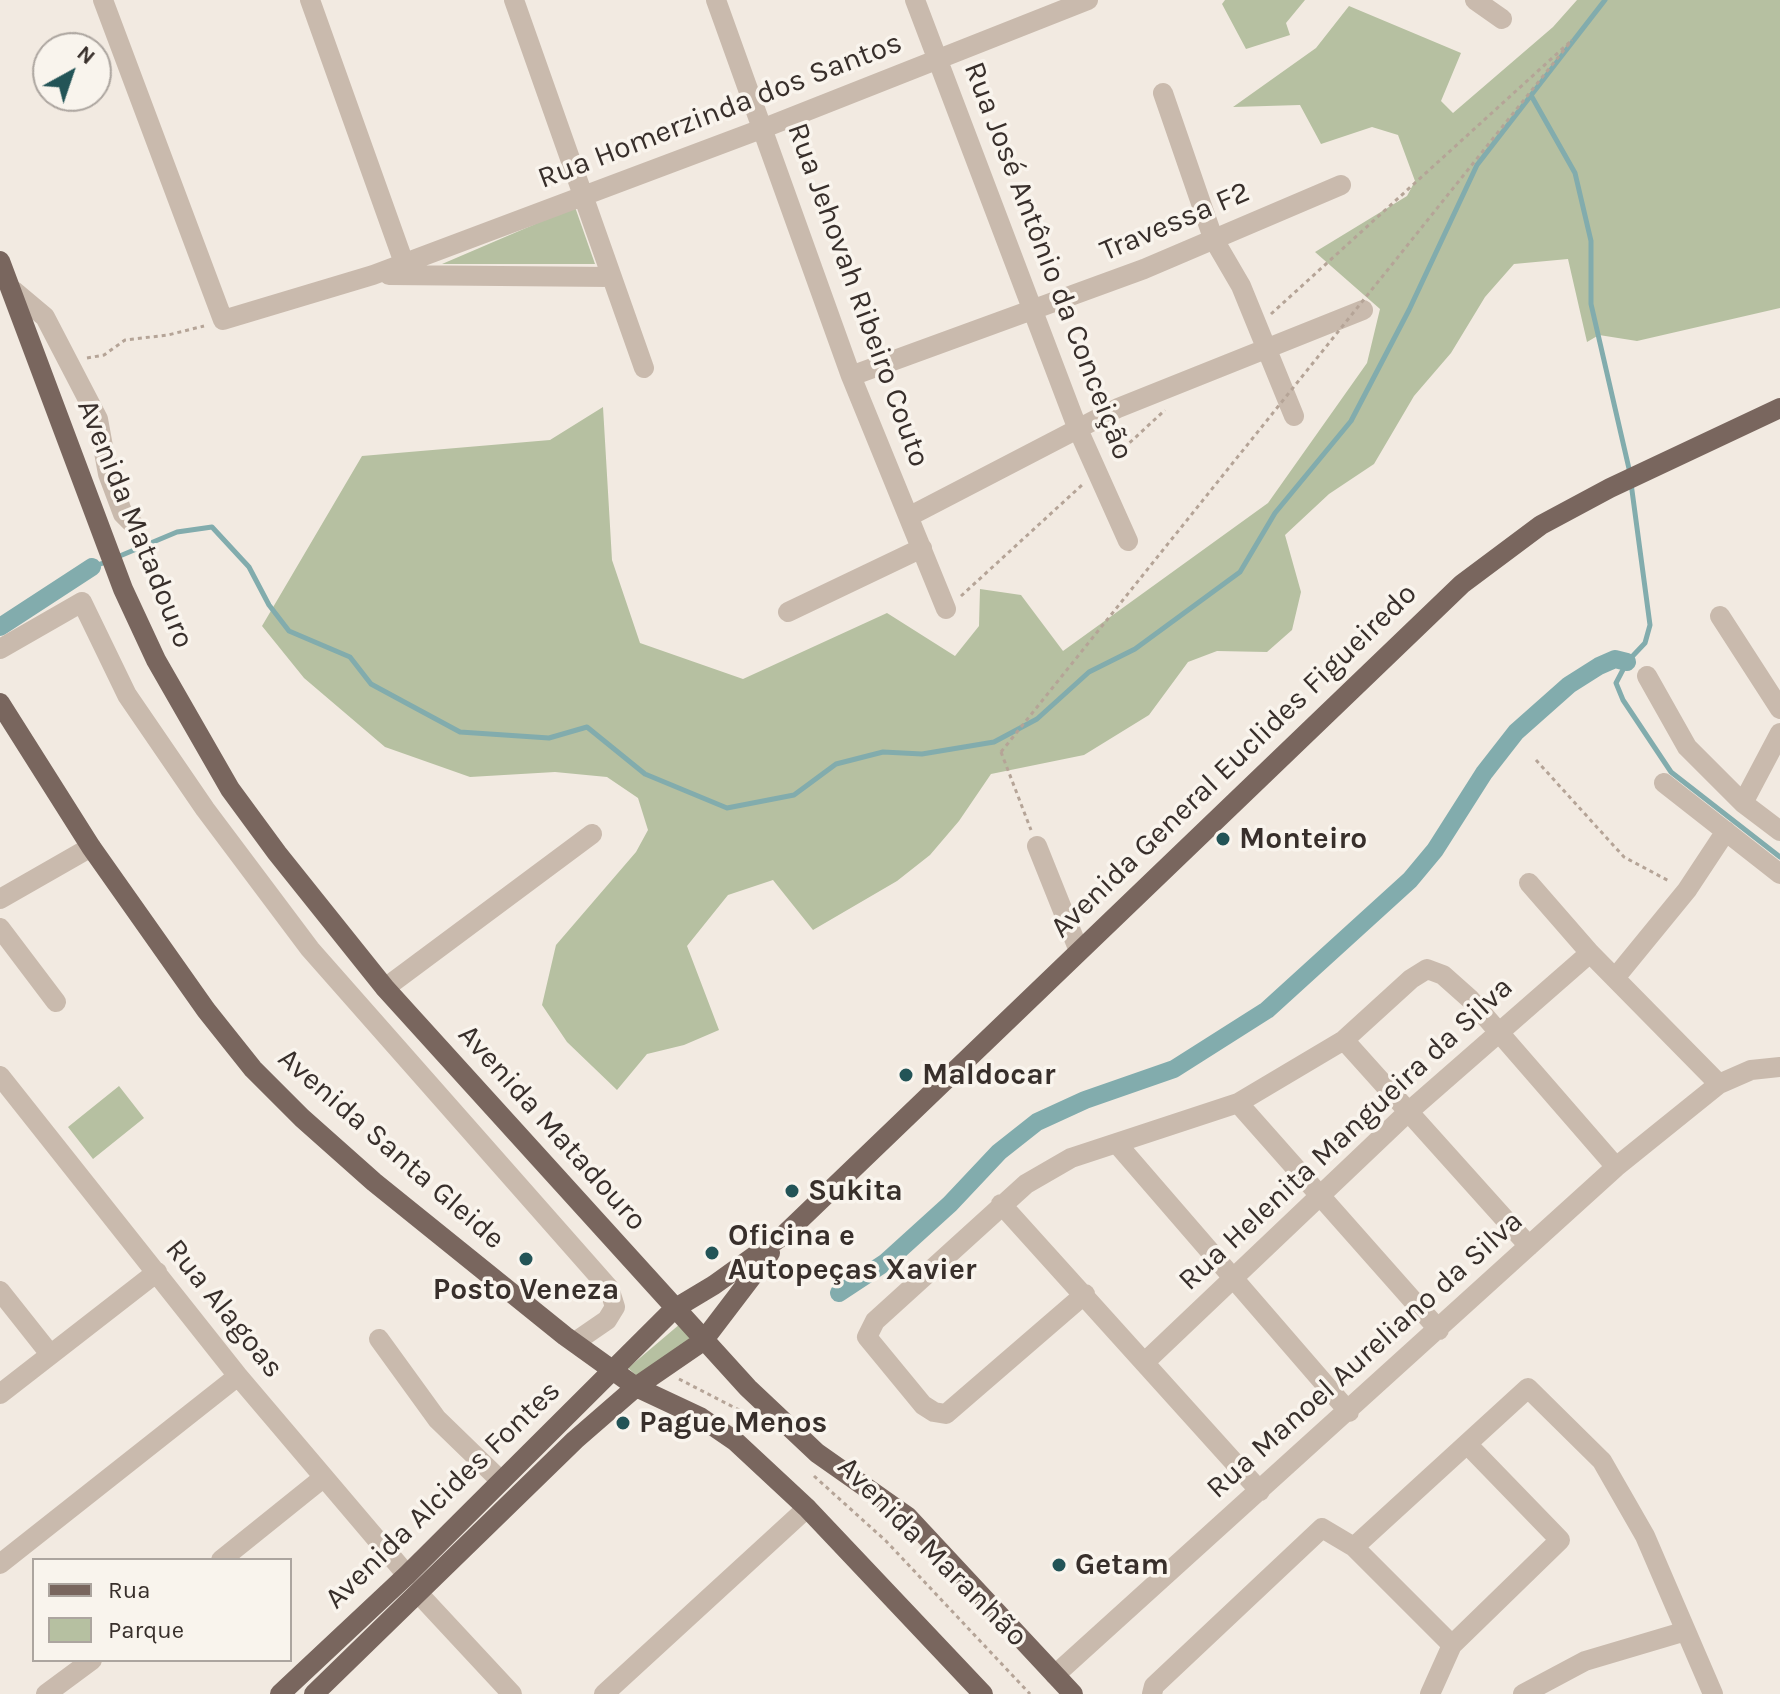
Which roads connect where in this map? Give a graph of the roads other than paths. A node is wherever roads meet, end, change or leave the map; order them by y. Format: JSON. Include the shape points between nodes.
{"nodes":[{"id":1,"x":103,"y":0,"type":"edge"},
{"id":2,"x":310,"y":0,"type":"edge"},
{"id":3,"x":514,"y":0,"type":"edge"},
{"id":4,"x":716,"y":0,"type":"edge"},
{"id":5,"x":915,"y":0,"type":"edge"},
{"id":6,"x":1088,"y":0,"type":"edge"},
{"id":7,"x":1475,"y":0,"type":"edge"},
{"id":8,"x":1502,"y":19,"type":"dead end"},
{"id":9,"x":937,"y":59,"type":"junction"},
{"id":10,"x":1163,"y":93,"type":"dead end"},
{"id":11,"x":764,"y":128,"type":"junction"},
{"id":12,"x":1341,"y":185,"type":"dead end"},
{"id":13,"x":585,"y":196,"type":"junction"},
{"id":14,"x":1213,"y":238,"type":"junction"},
{"id":15,"x":0,"y":261,"type":"edge"},
{"id":16,"x":404,"y":263,"type":"junction"},
{"id":17,"x":373,"y":275,"type":"junction"},
{"id":18,"x":611,"y":277,"type":"junction"},
{"id":19,"x":14,"y":291,"type":"junction"},
{"id":20,"x":1031,"y":309,"type":"junction"},
{"id":21,"x":1363,"y":310,"type":"dead end"},
{"id":22,"x":1266,"y":351,"type":"junction"},
{"id":23,"x":644,"y":368,"type":"dead end"},
{"id":24,"x":851,"y":376,"type":"junction"},
{"id":25,"x":1780,"y":408,"type":"edge"},
{"id":26,"x":1294,"y":416,"type":"dead end"},
{"id":27,"x":1077,"y":427,"type":"junction"},
{"id":28,"x":910,"y":516,"type":"junction"},
{"id":29,"x":134,"y":525,"type":"dead end"},
{"id":30,"x":1128,"y":541,"type":"dead end"},
{"id":31,"x":922,"y":548,"type":"junction"},
{"id":32,"x":946,"y":609,"type":"dead end"},
{"id":33,"x":788,"y":612,"type":"dead end"},
{"id":34,"x":1720,"y":616,"type":"dead end"},
{"id":35,"x":0,"y":649,"type":"edge"},
{"id":36,"x":1647,"y":676,"type":"dead end"},
{"id":37,"x":0,"y":703,"type":"edge"},
{"id":38,"x":1780,"y":709,"type":"edge"},
{"id":39,"x":1780,"y":733,"type":"edge"},
{"id":40,"x":1664,"y":783,"type":"dead end"},
{"id":41,"x":1743,"y":803,"type":"junction"},
{"id":42,"x":1726,"y":831,"type":"junction"},
{"id":43,"x":1780,"y":831,"type":"edge"},
{"id":44,"x":592,"y":834,"type":"dead end"},
{"id":45,"x":1037,"y":846,"type":"road end"},
{"id":46,"x":91,"y":847,"type":"junction"},
{"id":47,"x":1780,"y":874,"type":"edge"},
{"id":48,"x":1529,"y":883,"type":"dead end"},
{"id":49,"x":0,"y":899,"type":"edge"},
{"id":50,"x":0,"y":928,"type":"edge"},
{"id":51,"x":1079,"y":951,"type":"junction"},
{"id":52,"x":1590,"y":953,"type":"junction"},
{"id":53,"x":1615,"y":978,"type":"junction"},
{"id":54,"x":385,"y":988,"type":"junction"},
{"id":55,"x":56,"y":1002,"type":"dead end"},
{"id":56,"x":1499,"y":1033,"type":"junction"},
{"id":57,"x":1344,"y":1040,"type":"junction"},
{"id":58,"x":1780,"y":1067,"type":"edge"},
{"id":59,"x":0,"y":1076,"type":"edge"},
{"id":60,"x":1719,"y":1084,"type":"junction"},
{"id":61,"x":1238,"y":1103,"type":"junction"},
{"id":62,"x":1407,"y":1113,"type":"junction"},
{"id":63,"x":1118,"y":1145,"type":"junction"},
{"id":64,"x":1616,"y":1167,"type":"junction"},
{"id":65,"x":1320,"y":1199,"type":"junction"},
{"id":66,"x":1001,"y":1204,"type":"junction"},
{"id":67,"x":785,"y":1234,"type":"junction"},
{"id":68,"x":1529,"y":1246,"type":"junction"},
{"id":69,"x":157,"y":1272,"type":"junction"},
{"id":70,"x":1231,"y":1279,"type":"junction"},
{"id":71,"x":0,"y":1291,"type":"edge"},
{"id":72,"x":1085,"y":1294,"type":"junction"},
{"id":73,"x":674,"y":1309,"type":"junction"},
{"id":74,"x":1439,"y":1330,"type":"junction"},
{"id":75,"x":379,"y":1339,"type":"dead end"},
{"id":76,"x":703,"y":1341,"type":"junction"},
{"id":77,"x":575,"y":1342,"type":"junction"},
{"id":78,"x":50,"y":1354,"type":"junction"},
{"id":79,"x":1145,"y":1362,"type":"junction"},
{"id":80,"x":661,"y":1370,"type":"joint"},
{"id":81,"x":613,"y":1371,"type":"junction"},
{"id":82,"x":238,"y":1376,"type":"junction"},
{"id":83,"x":636,"y":1387,"type":"junction"},
{"id":84,"x":0,"y":1394,"type":"edge"},
{"id":85,"x":1349,"y":1412,"type":"junction"},
{"id":86,"x":1467,"y":1444,"type":"junction"},
{"id":87,"x":323,"y":1478,"type":"junction"},
{"id":88,"x":501,"y":1481,"type":"junction"},
{"id":89,"x":1260,"y":1491,"type":"junction"},
{"id":90,"x":807,"y":1508,"type":"junction"},
{"id":91,"x":1354,"y":1547,"type":"junction"},
{"id":92,"x":223,"y":1558,"type":"edge"},
{"id":93,"x":0,"y":1564,"type":"edge"},
{"id":94,"x":407,"y":1575,"type":"junction"},
{"id":95,"x":418,"y":1593,"type":"junction"},
{"id":96,"x":1686,"y":1631,"type":"junction"},
{"id":97,"x":1452,"y":1645,"type":"junction"},
{"id":98,"x":89,"y":1662,"type":"edge"},
{"id":99,"x":1055,"y":1675,"type":"junction"},
{"id":100,"x":320,"y":1692,"type":"edge"},
{"id":101,"x":46,"y":1694,"type":"edge"},
{"id":102,"x":280,"y":1694,"type":"edge"},
{"id":103,"x":512,"y":1694,"type":"edge"},
{"id":104,"x":604,"y":1694,"type":"edge"},
{"id":105,"x":983,"y":1694,"type":"edge"},
{"id":106,"x":1073,"y":1694,"type":"edge"},
{"id":107,"x":1152,"y":1694,"type":"edge"},
{"id":108,"x":1430,"y":1694,"type":"edge"},
{"id":109,"x":1523,"y":1694,"type":"edge"},
{"id":110,"x":1713,"y":1694,"type":"edge"}],
"edges":[{"from":1,"to":17,"type":"street","name":"Rua Homerzinda dos Santos","via":[[223,320]]},
{"from":2,"to":16,"type":"street"},
{"from":3,"to":13,"type":"street"},
{"from":4,"to":11,"type":"street","name":"Rua Jehovah Ribeiro Couto"},
{"from":5,"to":9,"type":"street","name":"Rua José Antônio da Conceição"},
{"from":6,"to":9,"type":"street","name":"Rua Homerzinda dos Santos"},
{"from":7,"to":8,"type":"street"},
{"from":9,"to":11,"type":"street","name":"Rua Homerzinda dos Santos"},
{"from":9,"to":20,"type":"street","name":"Rua José Antônio da Conceição"},
{"from":10,"to":14,"type":"street"},
{"from":11,"to":13,"type":"street","name":"Rua Homerzinda dos Santos"},
{"from":11,"to":24,"type":"street","name":"Rua Jehovah Ribeiro Couto"},
{"from":12,"to":14,"type":"street","name":"Travessa F2"},
{"from":13,"to":16,"type":"street","name":"Rua Homerzinda dos Santos"},
{"from":13,"to":18,"type":"street"},
{"from":14,"to":20,"type":"street","name":"Travessa F2"},
{"from":14,"to":22,"type":"street","via":[[1241,286]]},
{"from":15,"to":19,"type":"main road","name":"Avenida Matadouro"},
{"from":16,"to":17,"type":"street","name":"Rua Homerzinda dos Santos"},
{"from":17,"to":18,"type":"street","name":"Rua Homerzinda dos Santos"},
{"from":18,"to":23,"type":"street"},
{"from":19,"to":29,"type":"street","via":[[45,317],[98,419],[108,474],[123,514]]},
{"from":19,"to":54,"type":"main road","name":"Avenida Matadouro","via":[[123,589],[179,704],[230,789]]},
{"from":20,"to":24,"type":"street","name":"Travessa F2"},
{"from":20,"to":27,"type":"street","name":"Rua José Antônio da Conceição"},
{"from":21,"to":22,"type":"street"},
{"from":22,"to":26,"type":"street"},
{"from":22,"to":27,"type":"street"},
{"from":24,"to":28,"type":"street","name":"Rua Jehovah Ribeiro Couto"},
{"from":25,"to":51,"type":"main road","name":"Avenida General Euclides Figueiredo","via":[[1541,525],[1462,584]]},
{"from":27,"to":28,"type":"street"},
{"from":27,"to":30,"type":"street","name":"Rua José Antônio da Conceição"},
{"from":28,"to":31,"type":"street","name":"Rua Jehovah Ribeiro Couto"},
{"from":31,"to":32,"type":"street","name":"Rua Jehovah Ribeiro Couto"},
{"from":31,"to":33,"type":"street"},
{"from":34,"to":38,"type":"street"},
{"from":35,"to":77,"type":"street","via":[[82,602],[127,695],[310,949],[609,1288],[615,1307],[607,1320]]},
{"from":36,"to":41,"type":"street","via":[[1687,747]]},
{"from":37,"to":46,"type":"main road","name":"Avenida Santa Gleide"},
{"from":39,"to":41,"type":"street"},
{"from":40,"to":42,"type":"street"},
{"from":41,"to":43,"type":"street"},
{"from":42,"to":47,"type":"street"},
{"from":42,"to":53,"type":"street","via":[[1687,890]]},
{"from":44,"to":54,"type":"street"},
{"from":45,"to":51,"type":"street"},
{"from":46,"to":49,"type":"street"},
{"from":46,"to":77,"type":"main road","name":"Avenida Santa Gleide","via":[[206,1010],[272,1089],[374,1182]]},
{"from":48,"to":52,"type":"street"},
{"from":50,"to":55,"type":"street"},
{"from":51,"to":67,"type":"main road","name":"Avenida General Euclides Figueiredo"},
{"from":52,"to":53,"type":"street"},
{"from":52,"to":56,"type":"street","name":"Rua Helenita Mangueira da Silva"},
{"from":53,"to":60,"type":"street"},
{"from":54,"to":73,"type":"main road","name":"Avenida Matadouro"},
{"from":56,"to":57,"type":"street","via":[[1455,984],[1427,969]]},
{"from":56,"to":62,"type":"street","name":"Rua Helenita Mangueira da Silva"},
{"from":56,"to":64,"type":"street"},
{"from":57,"to":61,"type":"street"},
{"from":57,"to":62,"type":"street"},
{"from":58,"to":60,"type":"street","name":"Rua Manoel Aureliano da Silva","via":[[1751,1070]]},
{"from":59,"to":69,"type":"street","name":"Rua Alagoas"},
{"from":60,"to":64,"type":"street","name":"Rua Manoel Aureliano da Silva"},
{"from":61,"to":63,"type":"street"},
{"from":61,"to":65,"type":"street"},
{"from":62,"to":65,"type":"street","name":"Rua Helenita Mangueira da Silva"},
{"from":62,"to":68,"type":"street"},
{"from":63,"to":66,"type":"street","via":[[1071,1158]]},
{"from":63,"to":70,"type":"street"},
{"from":64,"to":68,"type":"street","name":"Rua Manoel Aureliano da Silva"},
{"from":65,"to":70,"type":"street","name":"Rua Helenita Mangueira da Silva"},
{"from":65,"to":74,"type":"street"},
{"from":66,"to":72,"type":"street"},
{"from":66,"to":72,"type":"street","via":[[867,1332],[870,1344],[923,1405],[940,1414],[950,1412]]},
{"from":67,"to":73,"type":"main road","name":"Avenida General Euclides Figueiredo"},
{"from":67,"to":76,"type":"main road","name":"Avenida General Euclides Figueiredo"},
{"from":68,"to":74,"type":"street","name":"Rua Manoel Aureliano da Silva"},
{"from":69,"to":78,"type":"street"},
{"from":69,"to":82,"type":"street","name":"Rua Alagoas"},
{"from":70,"to":79,"type":"street","name":"Rua Helenita Mangueira da Silva"},
{"from":70,"to":85,"type":"street"},
{"from":71,"to":78,"type":"street"},
{"from":72,"to":79,"type":"street"},
{"from":73,"to":76,"type":"main road","name":"Avenida Matadouro"},
{"from":73,"to":81,"type":"main road","name":"Avenida Alcides Fontes"},
{"from":74,"to":85,"type":"street","name":"Rua Manoel Aureliano da Silva"},
{"from":75,"to":88,"type":"street","via":[[437,1419]]},
{"from":76,"to":80,"type":"main road","name":"Avenida General Euclides Figueiredo"},
{"from":76,"to":99,"type":"main road","name":"Avenida Maranhão","via":[[817,1453],[908,1517]]},
{"from":77,"to":81,"type":"main road","name":"Avenida Santa Gleide"},
{"from":78,"to":84,"type":"street"},
{"from":79,"to":89,"type":"street"},
{"from":80,"to":83,"type":"main road","name":"Avenida Alcides Fontes"},
{"from":81,"to":83,"type":"main road","name":"Avenida Santa Gleide"},
{"from":81,"to":88,"type":"main road","name":"Avenida Alcides Fontes"},
{"from":82,"to":87,"type":"street","name":"Rua Alagoas"},
{"from":82,"to":93,"type":"street"},
{"from":83,"to":90,"type":"main road","name":"Avenida Santa Gleide","via":[[717,1427]]},
{"from":83,"to":95,"type":"main road","name":"Avenida Alcides Fontes"},
{"from":85,"to":89,"type":"street","name":"Rua Manoel Aureliano da Silva"},
{"from":86,"to":91,"type":"street"},
{"from":86,"to":96,"type":"street","via":[[1528,1388],[1602,1461],[1645,1536]]},
{"from":86,"to":97,"type":"street","via":[[1560,1540]]},
{"from":87,"to":92,"type":"street"},
{"from":87,"to":94,"type":"street","name":"Rua Alagoas"},
{"from":88,"to":94,"type":"main road","name":"Avenida Alcides Fontes"},
{"from":89,"to":99,"type":"street","name":"Rua Manoel Aureliano da Silva"},
{"from":90,"to":104,"type":"street"},
{"from":90,"to":105,"type":"main road","name":"Avenida Santa Gleide"},
{"from":91,"to":97,"type":"street"},
{"from":91,"to":107,"type":"street","via":[[1322,1528],[1154,1686]]},
{"from":94,"to":102,"type":"main road","name":"Avenida Alcides Fontes"},
{"from":95,"to":100,"type":"main road","name":"Avenida Alcides Fontes"},
{"from":95,"to":103,"type":"street"},
{"from":96,"to":109,"type":"street","via":[[1585,1661]]},
{"from":96,"to":110,"type":"street"},
{"from":97,"to":108,"type":"street"},
{"from":98,"to":101,"type":"street"},
{"from":99,"to":106,"type":"main road","name":"Avenida Maranhão"}]}
